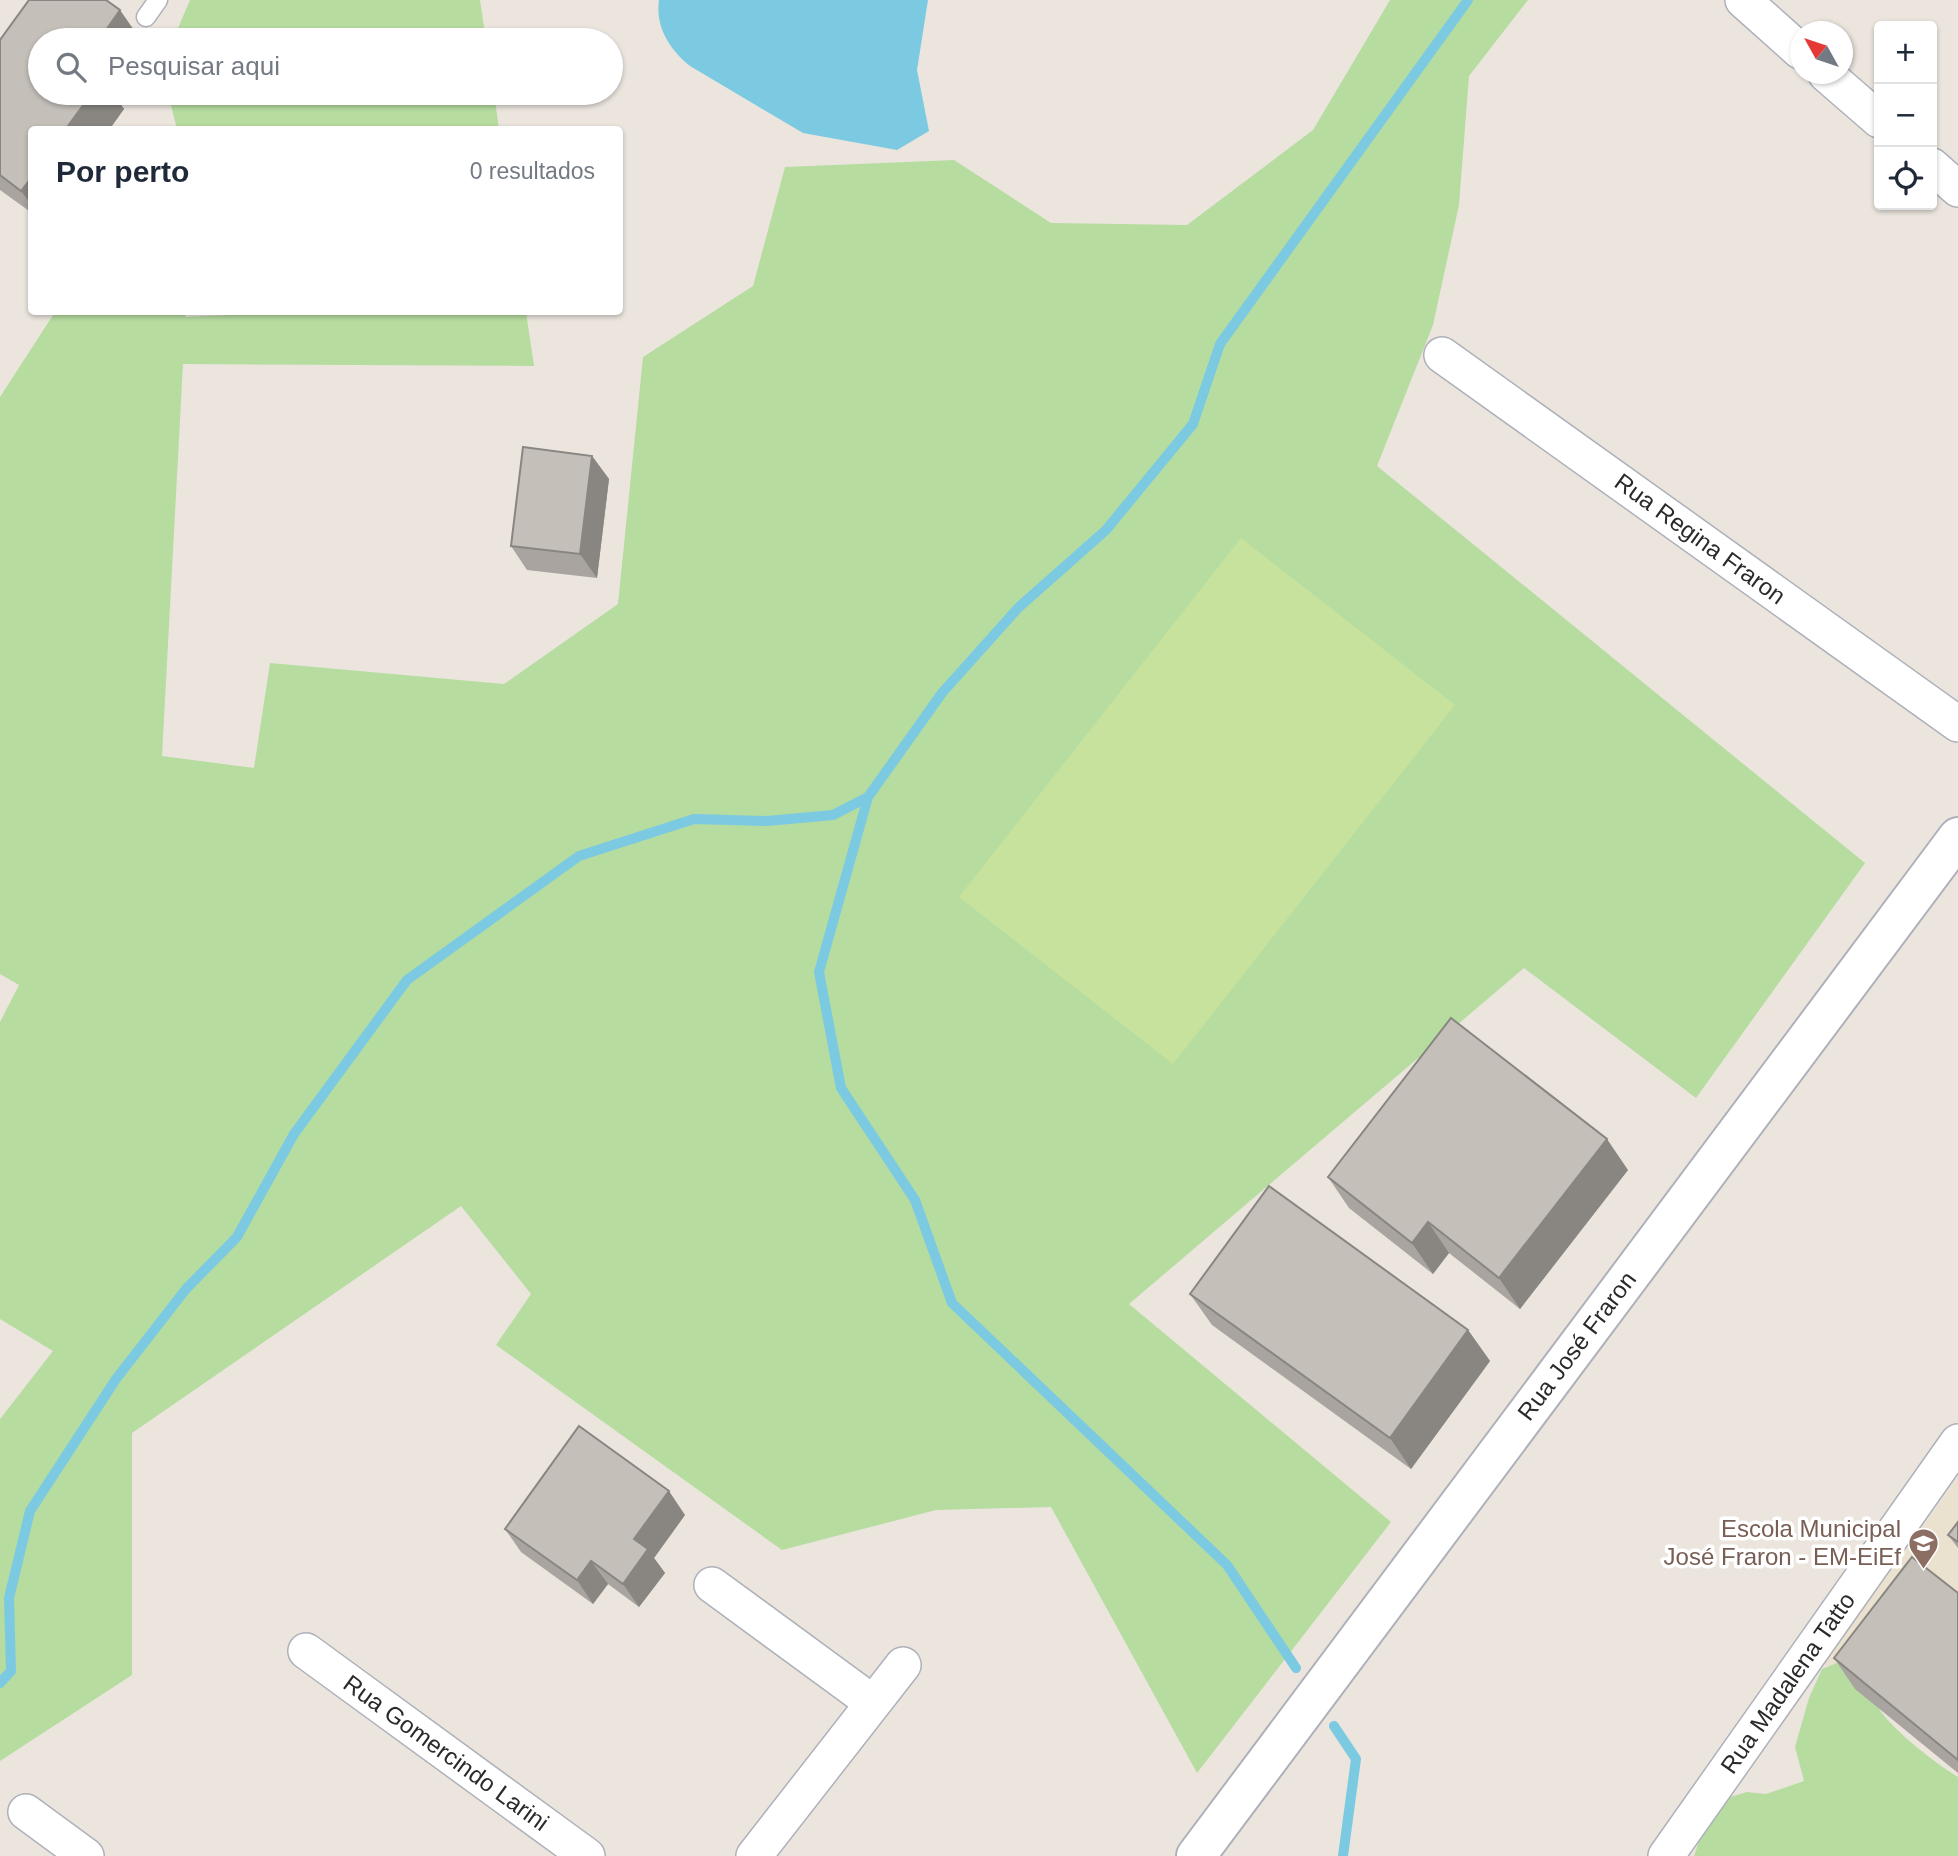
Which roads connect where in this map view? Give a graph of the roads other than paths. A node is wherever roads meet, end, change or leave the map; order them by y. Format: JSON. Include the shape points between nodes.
{"nodes":[{"id":1,"x":158,"y":0,"type":"edge"},
{"id":2,"x":1743,"y":0,"type":"edge"},
{"id":3,"x":146,"y":17,"type":"dead end"},
{"id":4,"x":1790,"y":41,"type":"edge"},
{"id":5,"x":1838,"y":84,"type":"edge"},
{"id":6,"x":1874,"y":116,"type":"edge"},
{"id":7,"x":1937,"y":170,"type":"edge"},
{"id":8,"x":1958,"y":189,"type":"edge"},
{"id":9,"x":1442,"y":355,"type":"dead end"},
{"id":10,"x":1958,"y":724,"type":"edge"},
{"id":11,"x":1954,"y":851,"type":"edge"},
{"id":12,"x":1958,"y":1442,"type":"edge"},
{"id":13,"x":712,"y":1585,"type":"dead end"},
{"id":14,"x":306,"y":1651,"type":"dead end"},
{"id":15,"x":903,"y":1665,"type":"dead end"},
{"id":16,"x":873,"y":1703,"type":"junction"},
{"id":17,"x":26,"y":1812,"type":"dead end"},
{"id":18,"x":86,"y":1856,"type":"edge"},
{"id":19,"x":587,"y":1856,"type":"edge"},
{"id":20,"x":754,"y":1856,"type":"edge"},
{"id":21,"x":1196,"y":1856,"type":"edge"},
{"id":22,"x":1666,"y":1856,"type":"edge"}],
"edges":[{"from":1,"to":3,"type":"lane"},
{"from":2,"to":4,"type":"street"},
{"from":5,"to":6,"type":"street"},
{"from":7,"to":8,"type":"street"},
{"from":9,"to":10,"type":"street","name":"Rua Regina Fraron"},
{"from":11,"to":21,"type":"street","name":"Rua José Fraron"},
{"from":12,"to":22,"type":"street","name":"Rua Madalena Tatto"},
{"from":13,"to":16,"type":"street"},
{"from":14,"to":19,"type":"street","name":"Rua Gomercindo Larini"},
{"from":15,"to":16,"type":"street"},
{"from":16,"to":20,"type":"street"},
{"from":17,"to":18,"type":"street"}]}
